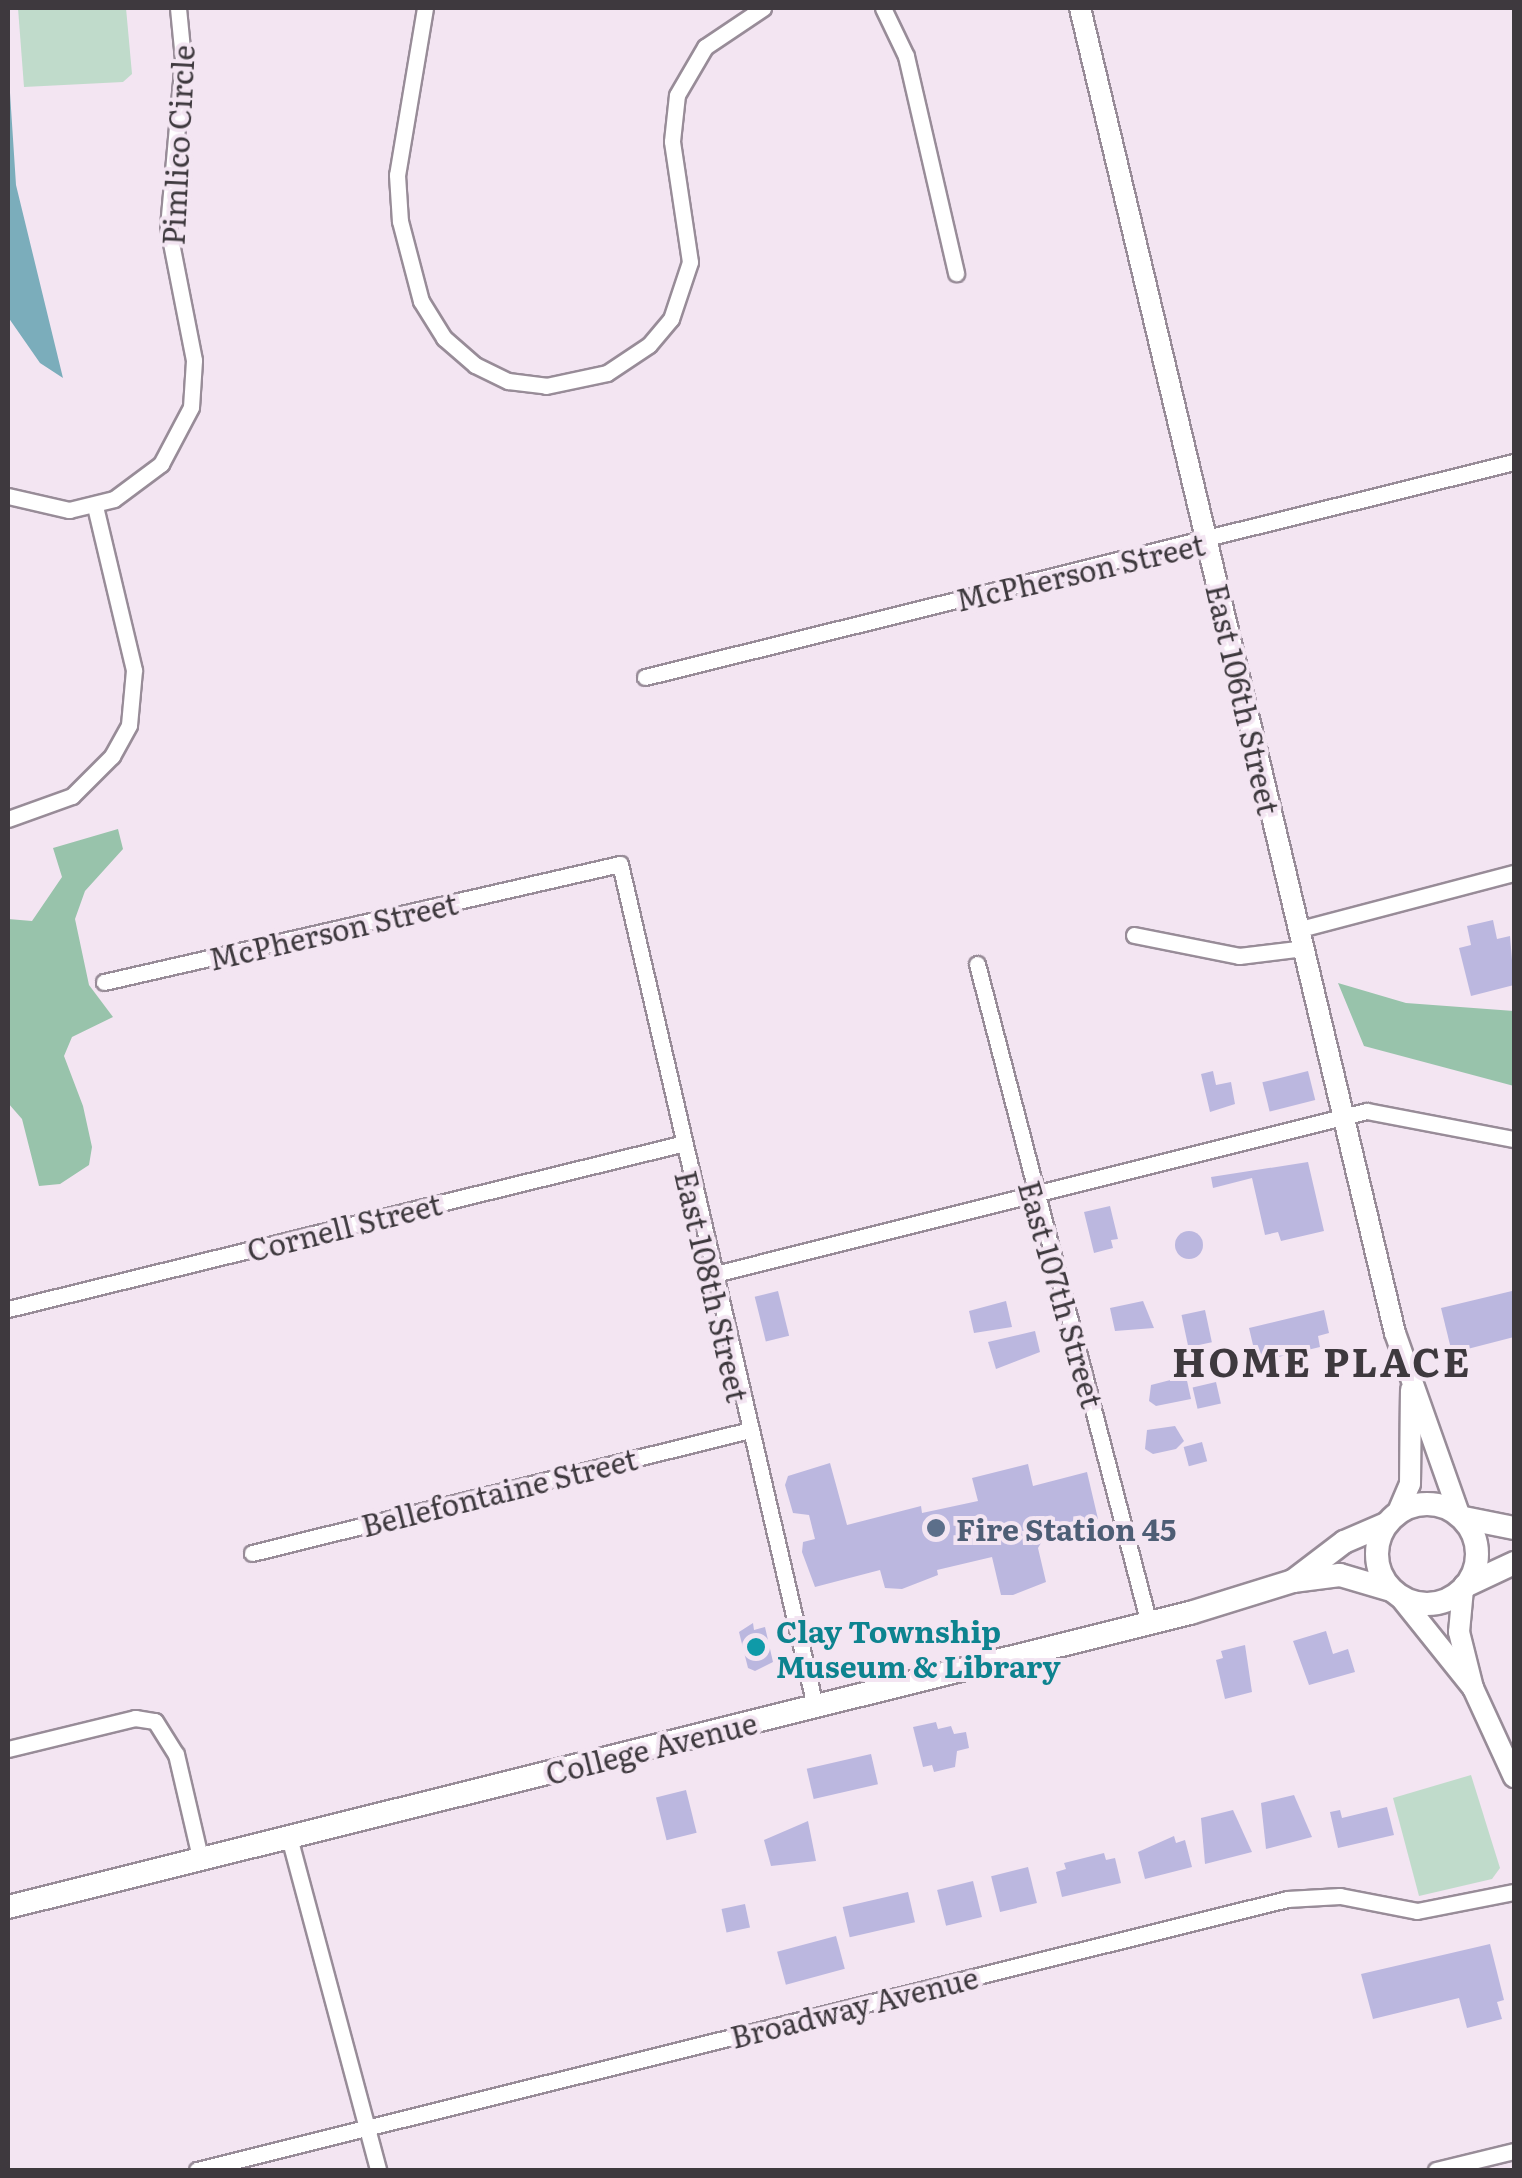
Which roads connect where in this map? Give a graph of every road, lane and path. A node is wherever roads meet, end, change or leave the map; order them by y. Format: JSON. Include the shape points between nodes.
{"nodes":[{"id":1,"x":178,"y":8,"type":"edge"},
{"id":2,"x":425,"y":8,"type":"edge"},
{"id":3,"x":764,"y":8,"type":"edge"},
{"id":4,"x":883,"y":8,"type":"edge"},
{"id":5,"x":1080,"y":8,"type":"edge"},
{"id":6,"x":956,"y":273,"type":"dead end"},
{"id":7,"x":1514,"y":462,"type":"edge"},
{"id":8,"x":8,"y":496,"type":"edge"},
{"id":9,"x":95,"y":506,"type":"junction"},
{"id":10,"x":1207,"y":541,"type":"junction"},
{"id":11,"x":646,"y":677,"type":"dead end"},
{"id":12,"x":8,"y":819,"type":"edge"},
{"id":13,"x":620,"y":864,"type":"joint"},
{"id":14,"x":1514,"y":873,"type":"edge"},
{"id":15,"x":1134,"y":935,"type":"dead end"},
{"id":16,"x":1302,"y":938,"type":"junction"},
{"id":17,"x":977,"y":964,"type":"dead end"},
{"id":18,"x":104,"y":982,"type":"dead end"},
{"id":19,"x":1346,"y":1116,"type":"junction"},
{"id":20,"x":1514,"y":1139,"type":"edge"},
{"id":21,"x":682,"y":1144,"type":"junction"},
{"id":22,"x":1040,"y":1190,"type":"junction"},
{"id":23,"x":711,"y":1275,"type":"junction"},
{"id":24,"x":8,"y":1309,"type":"edge"},
{"id":25,"x":1411,"y":1390,"type":"junction"},
{"id":26,"x":746,"y":1431,"type":"junction"},
{"id":27,"x":1462,"y":1516,"type":"junction"},
{"id":28,"x":1392,"y":1518,"type":"junction"},
{"id":29,"x":1514,"y":1528,"type":"edge"},
{"id":30,"x":252,"y":1553,"type":"dead end"},
{"id":31,"x":1514,"y":1563,"type":"edge"},
{"id":32,"x":1293,"y":1581,"type":"junction"},
{"id":33,"x":1464,"y":1588,"type":"junction"},
{"id":34,"x":1397,"y":1594,"type":"junction"},
{"id":35,"x":1148,"y":1624,"type":"junction"},
{"id":36,"x":1473,"y":1688,"type":"junction"},
{"id":37,"x":814,"y":1706,"type":"junction"},
{"id":38,"x":8,"y":1749,"type":"edge"},
{"id":39,"x":1514,"y":1777,"type":"edge"},
{"id":40,"x":289,"y":1838,"type":"junction"},
{"id":41,"x":200,"y":1857,"type":"junction"},
{"id":42,"x":1514,"y":1892,"type":"edge"},
{"id":43,"x":8,"y":1906,"type":"edge"},
{"id":44,"x":366,"y":2126,"type":"junction"},
{"id":45,"x":1514,"y":2150,"type":"edge"},
{"id":46,"x":197,"y":2170,"type":"edge"},
{"id":47,"x":378,"y":2170,"type":"edge"},
{"id":48,"x":1436,"y":2170,"type":"edge"}],
"edges":[{"from":1,"to":9,"type":"street","name":"Pimlico Circle","via":[[184,59],[168,226],[194,360],[191,407],[161,464],[136,487]]},
{"from":2,"to":3,"type":"street","via":[[398,175],[400,221],[421,300],[444,338],[474,365],[508,381],[546,386],[608,373],[649,345],[671,319],[690,262],[672,141],[676,95],[705,47]]},
{"from":4,"to":6,"type":"street","via":[[906,56]]},
{"from":5,"to":10,"type":"street","name":"East 106th Street"},
{"from":7,"to":10,"type":"street","name":"McPherson Street"},
{"from":8,"to":9,"type":"street","name":"Pimlico Circle","via":[[53,509]]},
{"from":9,"to":12,"type":"street","via":[[134,670],[129,725],[112,756],[72,796]]},
{"from":10,"to":11,"type":"street","name":"McPherson Street"},
{"from":10,"to":16,"type":"street","name":"East 106th Street"},
{"from":13,"to":18,"type":"street","name":"McPherson Street"},
{"from":13,"to":21,"type":"street","name":"East 108th Street"},
{"from":14,"to":16,"type":"street"},
{"from":15,"to":16,"type":"street","via":[[1239,956]]},
{"from":16,"to":19,"type":"street","name":"East 106th Street"},
{"from":17,"to":22,"type":"street","name":"East 107th Street","via":[[1026,1168]]},
{"from":19,"to":20,"type":"street","via":[[1381,1110]]},
{"from":19,"to":22,"type":"street"},
{"from":19,"to":25,"type":"street","name":"East 106th Street"},
{"from":21,"to":23,"type":"street","name":"East 108th Street"},
{"from":21,"to":24,"type":"street","name":"Cornell Street"},
{"from":22,"to":23,"type":"street"},
{"from":22,"to":35,"type":"street","name":"East 107th Street"},
{"from":23,"to":26,"type":"street","name":"East 108th Street"},
{"from":25,"to":27,"type":"street","name":"East 106th Street"},
{"from":25,"to":28,"type":"street","name":"East 106th Street","via":[[1410,1484]]},
{"from":26,"to":30,"type":"street","name":"Bellefontaine Street"},
{"from":26,"to":37,"type":"street","name":"East 108th Street"},
{"from":27,"to":28,"type":"main road","via":[[1425,1503]]},
{"from":27,"to":29,"type":"main road"},
{"from":27,"to":33,"type":"main road","via":[[1477,1552]]},
{"from":28,"to":32,"type":"main road","name":"College Avenue","via":[[1344,1542]]},
{"from":28,"to":34,"type":"main road","via":[[1376,1559]]},
{"from":31,"to":33,"type":"main road"},
{"from":32,"to":34,"type":"main road","name":"College Avenue","via":[[1340,1576]]},
{"from":32,"to":35,"type":"main road","name":"College Avenue"},
{"from":33,"to":34,"type":"main road","via":[[1432,1604]]},
{"from":33,"to":36,"type":"street","via":[[1459,1630]]},
{"from":34,"to":36,"type":"street"},
{"from":35,"to":37,"type":"main road","name":"College Avenue"},
{"from":36,"to":39,"type":"street"},
{"from":37,"to":40,"type":"main road","name":"College Avenue"},
{"from":38,"to":41,"type":"street","via":[[135,1718],[156,1720],[176,1754]]},
{"from":40,"to":41,"type":"main road","name":"College Avenue"},
{"from":40,"to":44,"type":"street"},
{"from":41,"to":43,"type":"main road","name":"College Avenue"},
{"from":42,"to":44,"type":"street","name":"Broadway Avenue","via":[[1417,1911],[1340,1896],[1286,1899]]},
{"from":44,"to":46,"type":"street","name":"Broadway Avenue"},
{"from":44,"to":47,"type":"street"},
{"from":45,"to":48,"type":"street"}]}
